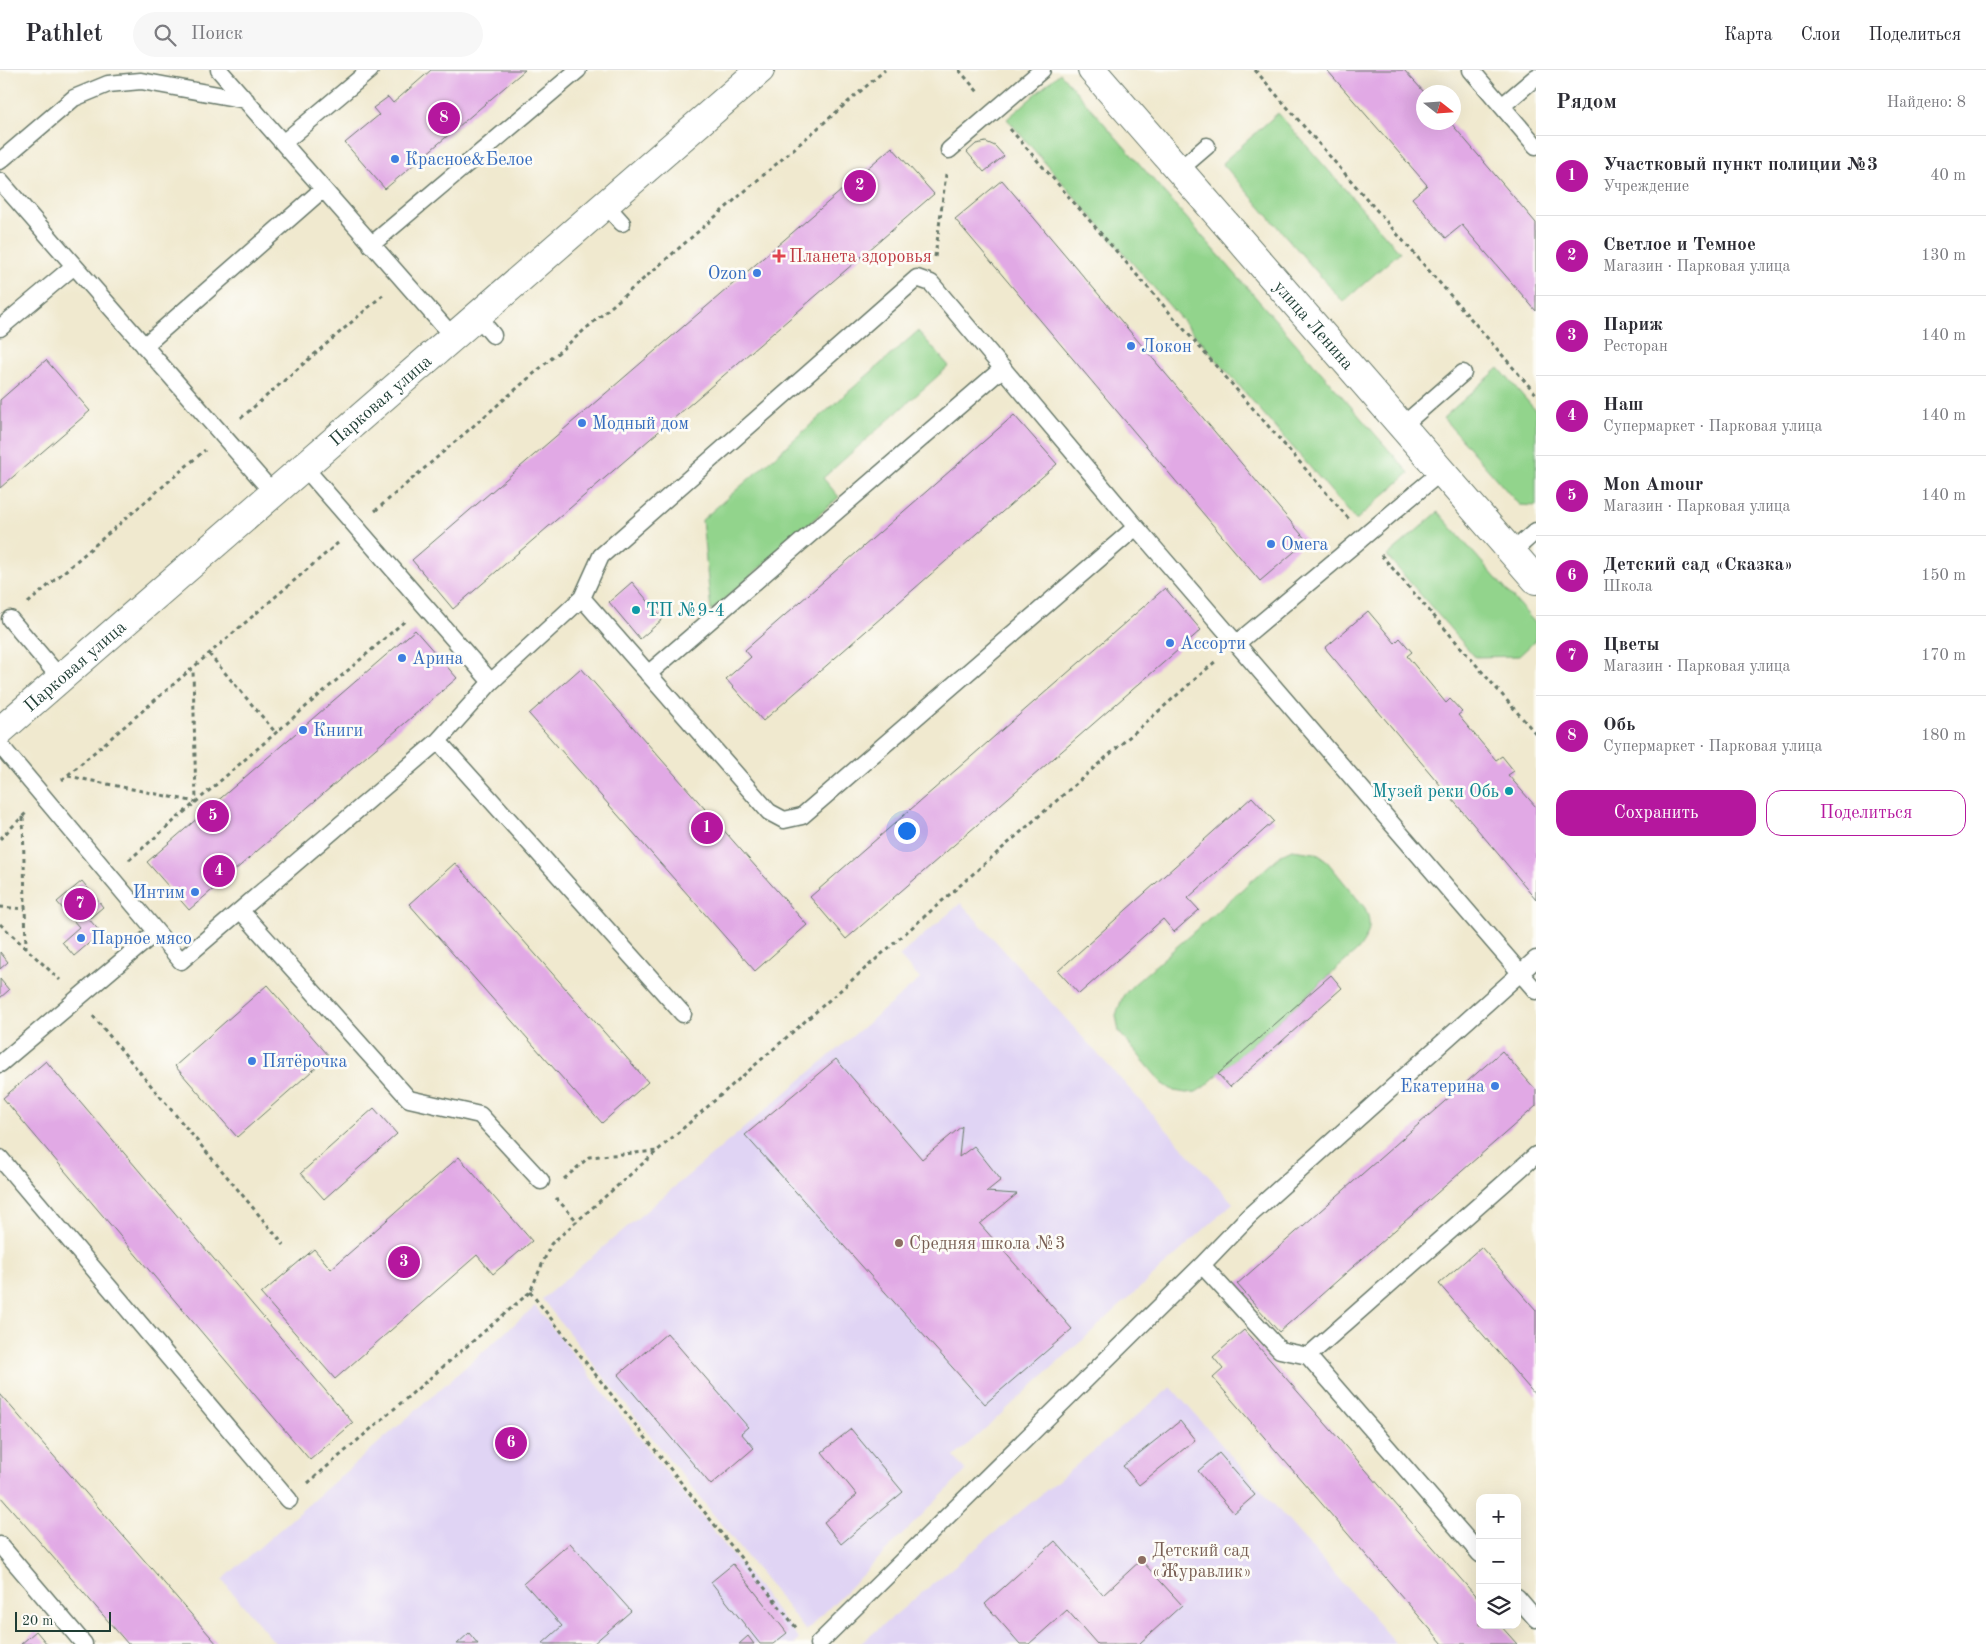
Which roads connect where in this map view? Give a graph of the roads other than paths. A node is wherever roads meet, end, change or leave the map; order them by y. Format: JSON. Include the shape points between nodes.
{"nodes":[{"id":1,"x":220,"y":70,"type":"edge"},
{"id":2,"x":370,"y":70,"type":"edge"},
{"id":3,"x":578,"y":70,"type":"edge"},
{"id":4,"x":760,"y":70,"type":"edge"},
{"id":5,"x":1042,"y":70,"type":"edge"},
{"id":6,"x":1092,"y":70,"type":"edge"},
{"id":7,"x":1471,"y":70,"type":"edge"},
{"id":8,"x":1536,"y":77,"type":"edge"},
{"id":9,"x":246,"y":100,"type":"junction"},
{"id":10,"x":1502,"y":106,"type":"junction"},
{"id":11,"x":283,"y":143,"type":"junction"},
{"id":12,"x":1207,"y":146,"type":"dead end"},
{"id":13,"x":1536,"y":146,"type":"edge"},
{"id":14,"x":949,"y":150,"type":"road end"},
{"id":15,"x":0,"y":161,"type":"edge"},
{"id":16,"x":1180,"y":170,"type":"junction"},
{"id":17,"x":0,"y":182,"type":"edge"},
{"id":18,"x":323,"y":189,"type":"junction"},
{"id":19,"x":371,"y":245,"type":"junction"},
{"id":20,"x":74,"y":266,"type":"junction"},
{"id":21,"x":0,"y":328,"type":"edge"},
{"id":22,"x":454,"y":338,"type":"junction"},
{"id":23,"x":144,"y":346,"type":"junction"},
{"id":24,"x":1003,"y":368,"type":"junction"},
{"id":25,"x":1463,"y":373,"type":"dead end"},
{"id":26,"x":1402,"y":426,"type":"junction"},
{"id":27,"x":305,"y":468,"type":"junction"},
{"id":28,"x":1442,"y":471,"type":"junction"},
{"id":29,"x":274,"y":494,"type":"junction"},
{"id":30,"x":1136,"y":528,"type":"junction"},
{"id":31,"x":1536,"y":531,"type":"edge"},
{"id":32,"x":1512,"y":552,"type":"junction"},
{"id":33,"x":1536,"y":580,"type":"edge"},
{"id":34,"x":582,"y":598,"type":"junction"},
{"id":35,"x":10,"y":619,"type":"road end"},
{"id":36,"x":1237,"y":643,"type":"junction"},
{"id":37,"x":648,"y":674,"type":"junction"},
{"id":38,"x":61,"y":678,"type":"junction"},
{"id":39,"x":490,"y":682,"type":"junction"},
{"id":40,"x":0,"y":731,"type":"edge"},
{"id":41,"x":438,"y":741,"type":"junction"},
{"id":42,"x":0,"y":745,"type":"edge"},
{"id":43,"x":241,"y":911,"type":"junction"},
{"id":44,"x":156,"y":932,"type":"junction"},
{"id":45,"x":1536,"y":959,"type":"edge"},
{"id":46,"x":1520,"y":972,"type":"junction"},
{"id":47,"x":1536,"y":991,"type":"edge"},
{"id":48,"x":683,"y":1014,"type":"dead end"},
{"id":49,"x":0,"y":1064,"type":"edge"},
{"id":50,"x":1536,"y":1155,"type":"edge"},
{"id":51,"x":0,"y":1158,"type":"edge"},
{"id":52,"x":545,"y":1187,"type":"road end"},
{"id":53,"x":1202,"y":1265,"type":"junction"},
{"id":54,"x":1308,"y":1356,"type":"junction"},
{"id":55,"x":289,"y":1500,"type":"road end"},
{"id":56,"x":0,"y":1545,"type":"edge"},
{"id":57,"x":1476,"y":1549,"type":"edge"},
{"id":58,"x":1521,"y":1602,"type":"edge"},
{"id":59,"x":1536,"y":1619,"type":"edge"},
{"id":60,"x":84,"y":1644,"type":"edge"},
{"id":61,"x":818,"y":1644,"type":"edge"}],
"edges":[{"from":1,"to":9,"type":"lane"},
{"from":2,"to":11,"type":"lane"},
{"from":3,"to":19,"type":"lane"},
{"from":4,"to":22,"type":"main road","name":"Парковая улица","via":[[614,214],[485,326]]},
{"from":5,"to":14,"type":"lane"},
{"from":6,"to":16,"type":"main road","name":"улица Ленина"},
{"from":7,"to":10,"type":"lane"},
{"from":8,"to":10,"type":"lane"},
{"from":9,"to":11,"type":"lane"},
{"from":9,"to":15,"type":"lane","via":[[141,82],[108,84],[74,98]]},
{"from":10,"to":13,"type":"lane"},
{"from":11,"to":18,"type":"lane"},
{"from":12,"to":16,"type":"lane"},
{"from":16,"to":26,"type":"main road","name":"улица Ленина"},
{"from":17,"to":20,"type":"lane"},
{"from":18,"to":19,"type":"lane"},
{"from":18,"to":23,"type":"lane"},
{"from":19,"to":22,"type":"lane"},
{"from":20,"to":21,"type":"lane"},
{"from":20,"to":23,"type":"lane"},
{"from":22,"to":27,"type":"main road","name":"Парковая улица"},
{"from":23,"to":29,"type":"lane"},
{"from":24,"to":30,"type":"lane"},
{"from":24,"to":34,"type":"lane","via":[[931,283],[917,278],[601,556]]},
{"from":24,"to":37,"type":"lane"},
{"from":25,"to":26,"type":"lane"},
{"from":26,"to":28,"type":"main road","name":"улица Ленина"},
{"from":27,"to":29,"type":"main road","name":"Парковая улица"},
{"from":27,"to":39,"type":"lane"},
{"from":28,"to":32,"type":"main road","name":"улица Ленина"},
{"from":28,"to":36,"type":"lane"},
{"from":29,"to":38,"type":"main road","name":"Парковая улица"},
{"from":30,"to":36,"type":"lane"},
{"from":30,"to":37,"type":"lane","via":[[802,816],[784,820],[769,812]]},
{"from":31,"to":32,"type":"lane"},
{"from":32,"to":33,"type":"main road","name":"улица Ленина"},
{"from":34,"to":37,"type":"lane"},
{"from":34,"to":39,"type":"lane"},
{"from":35,"to":38,"type":"lane"},
{"from":36,"to":46,"type":"lane"},
{"from":38,"to":40,"type":"main road","name":"Парковая улица"},
{"from":39,"to":41,"type":"lane"},
{"from":41,"to":43,"type":"lane"},
{"from":41,"to":48,"type":"lane"},
{"from":42,"to":44,"type":"lane"},
{"from":43,"to":44,"type":"lane","via":[[181,961]]},
{"from":43,"to":52,"type":"lane","via":[[409,1099],[480,1115]]},
{"from":44,"to":49,"type":"lane"},
{"from":45,"to":46,"type":"lane"},
{"from":46,"to":47,"type":"lane"},
{"from":46,"to":53,"type":"lane","via":[[1249,1216]]},
{"from":50,"to":54,"type":"lane"},
{"from":51,"to":55,"type":"lane"},
{"from":53,"to":54,"type":"lane","via":[[1280,1350]]},
{"from":53,"to":61,"type":"lane"},
{"from":54,"to":57,"type":"lane"},
{"from":56,"to":60,"type":"lane"},
{"from":58,"to":59,"type":"lane"}]}
